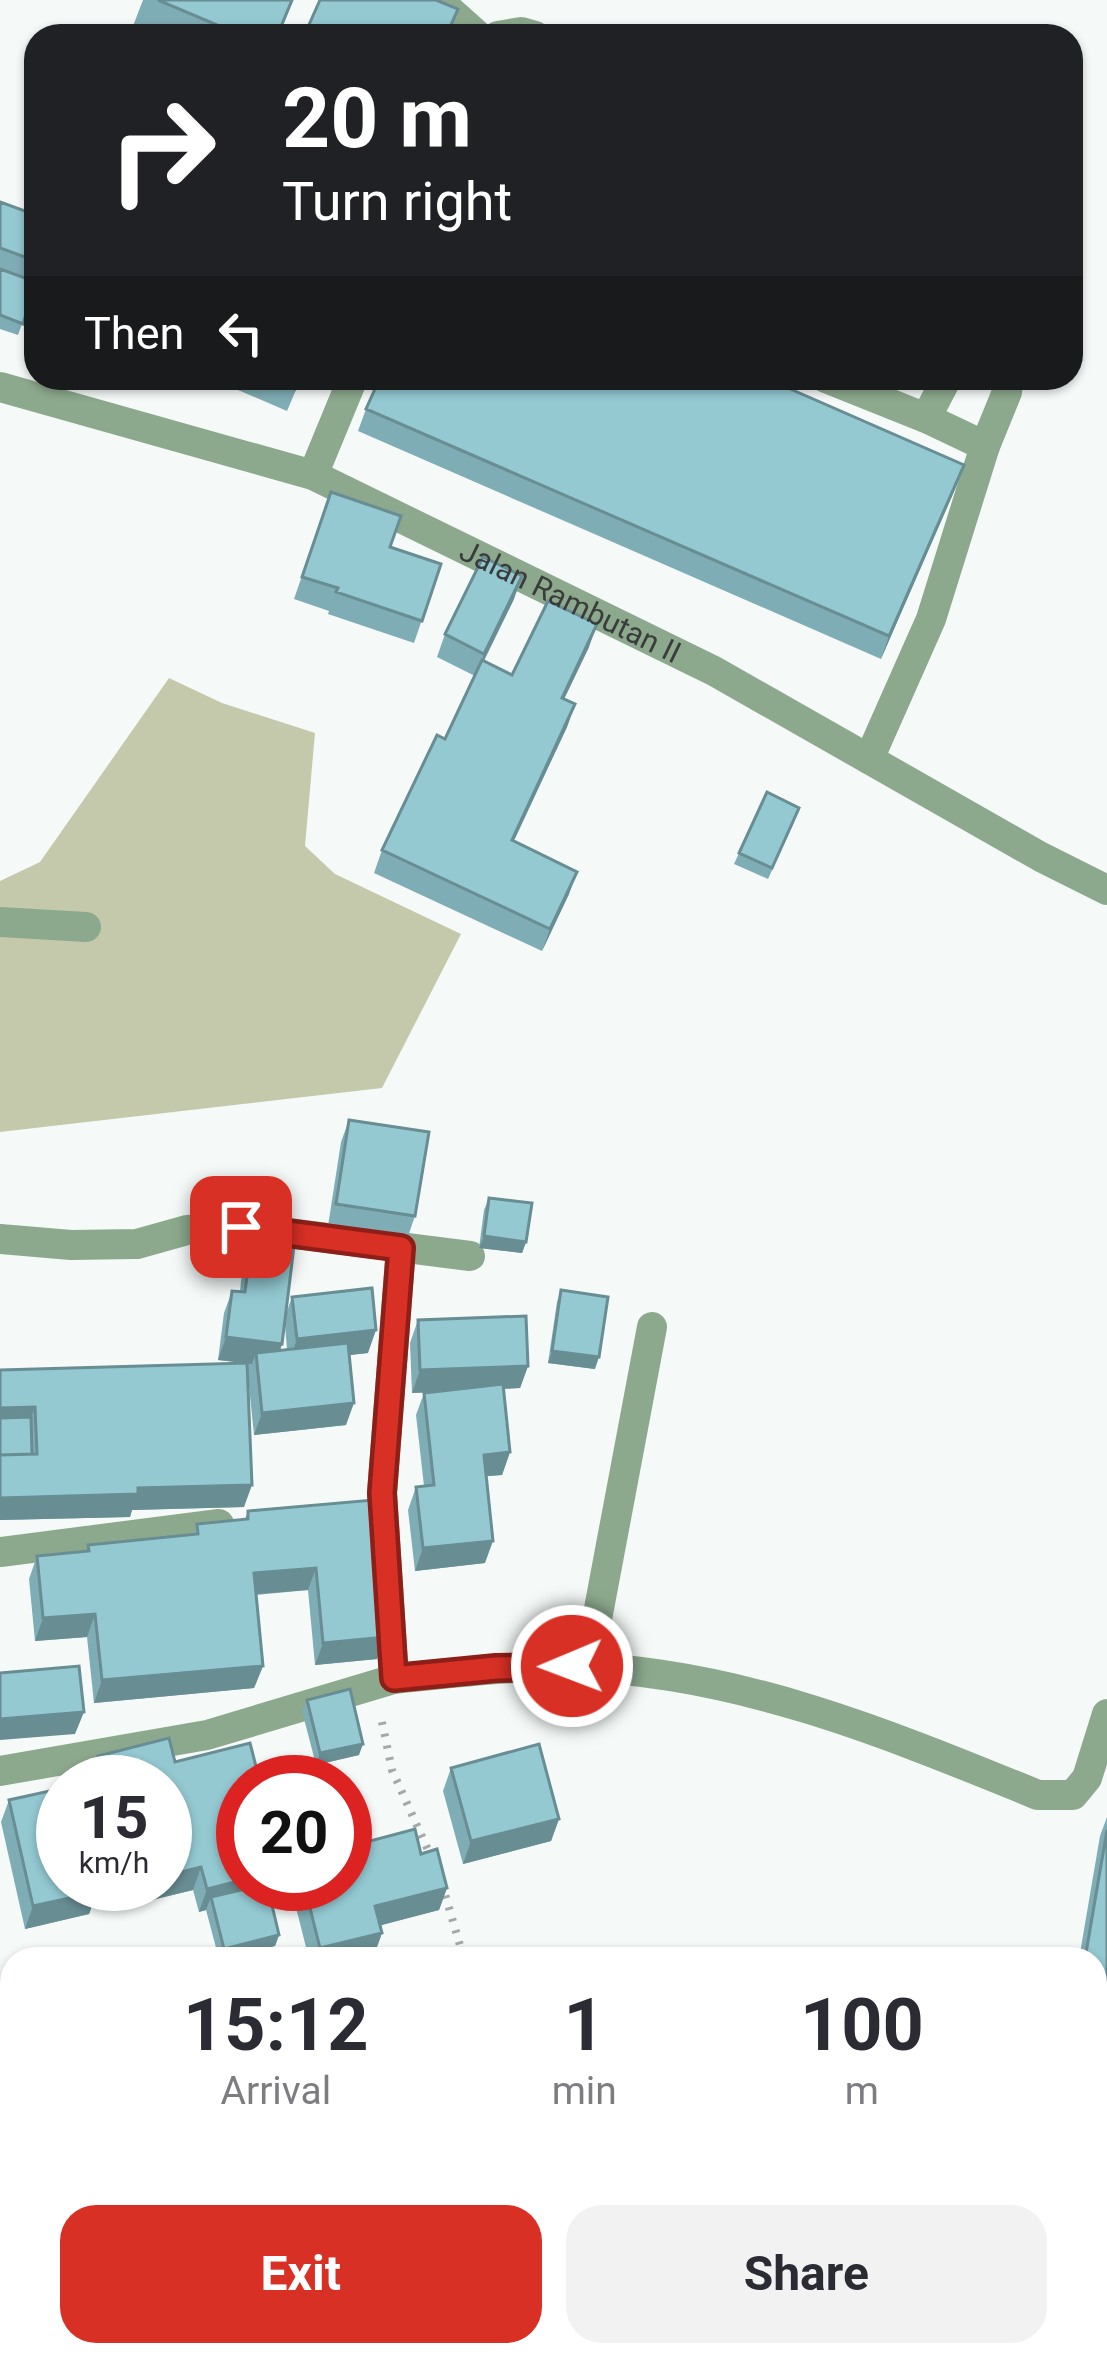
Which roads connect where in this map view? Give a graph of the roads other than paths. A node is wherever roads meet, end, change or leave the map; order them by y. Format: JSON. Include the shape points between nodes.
{"nodes":[{"id":1,"x":438,"y":0,"type":"edge"},
{"id":2,"x":465,"y":24,"type":"edge"},
{"id":3,"x":57,"y":390,"type":"edge"},
{"id":4,"x":348,"y":390,"type":"edge"},
{"id":5,"x":856,"y":390,"type":"edge"},
{"id":6,"x":941,"y":390,"type":"edge"},
{"id":7,"x":1007,"y":390,"type":"edge"},
{"id":8,"x":926,"y":418,"type":"junction"},
{"id":9,"x":985,"y":446,"type":"junction"},
{"id":10,"x":314,"y":475,"type":"junction"},
{"id":11,"x":869,"y":759,"type":"junction"},
{"id":12,"x":1107,"y":890,"type":"edge"},
{"id":13,"x":0,"y":922,"type":"edge"},
{"id":14,"x":86,"y":927,"type":"dead end"},
{"id":15,"x":0,"y":1239,"type":"edge"},
{"id":16,"x":401,"y":1248,"type":"junction"},
{"id":17,"x":470,"y":1256,"type":"dead end"},
{"id":18,"x":652,"y":1327,"type":"dead end"},
{"id":19,"x":219,"y":1524,"type":"edge"},
{"id":20,"x":0,"y":1552,"type":"edge"},
{"id":21,"x":588,"y":1667,"type":"junction"},
{"id":22,"x":386,"y":1682,"type":"junction"},
{"id":23,"x":1107,"y":1714,"type":"edge"},
{"id":24,"x":0,"y":1772,"type":"edge"}],
"edges":[{"from":1,"to":2,"type":"street"},
{"from":3,"to":10,"type":"street","name":"Jalan Rambutan II"},
{"from":4,"to":10,"type":"street"},
{"from":5,"to":8,"type":"street"},
{"from":6,"to":8,"type":"street"},
{"from":7,"to":9,"type":"street"},
{"from":8,"to":9,"type":"street"},
{"from":9,"to":11,"type":"street","via":[[931,619]]},
{"from":10,"to":11,"type":"street","name":"Jalan Rambutan II","via":[[714,671]]},
{"from":11,"to":12,"type":"street","name":"Jalan Rambutan II"},
{"from":13,"to":14,"type":"street"},
{"from":15,"to":16,"type":"street","via":[[137,1244],[241,1227]]},
{"from":16,"to":17,"type":"street"},
{"from":16,"to":22,"type":"street","via":[[382,1493]]},
{"from":18,"to":21,"type":"street"},
{"from":19,"to":20,"type":"street"},
{"from":21,"to":22,"type":"street"},
{"from":21,"to":23,"type":"street","via":[[784,1700],[1057,1798],[1073,1795],[1088,1778]]},
{"from":22,"to":24,"type":"street","via":[[207,1735]]}]}
